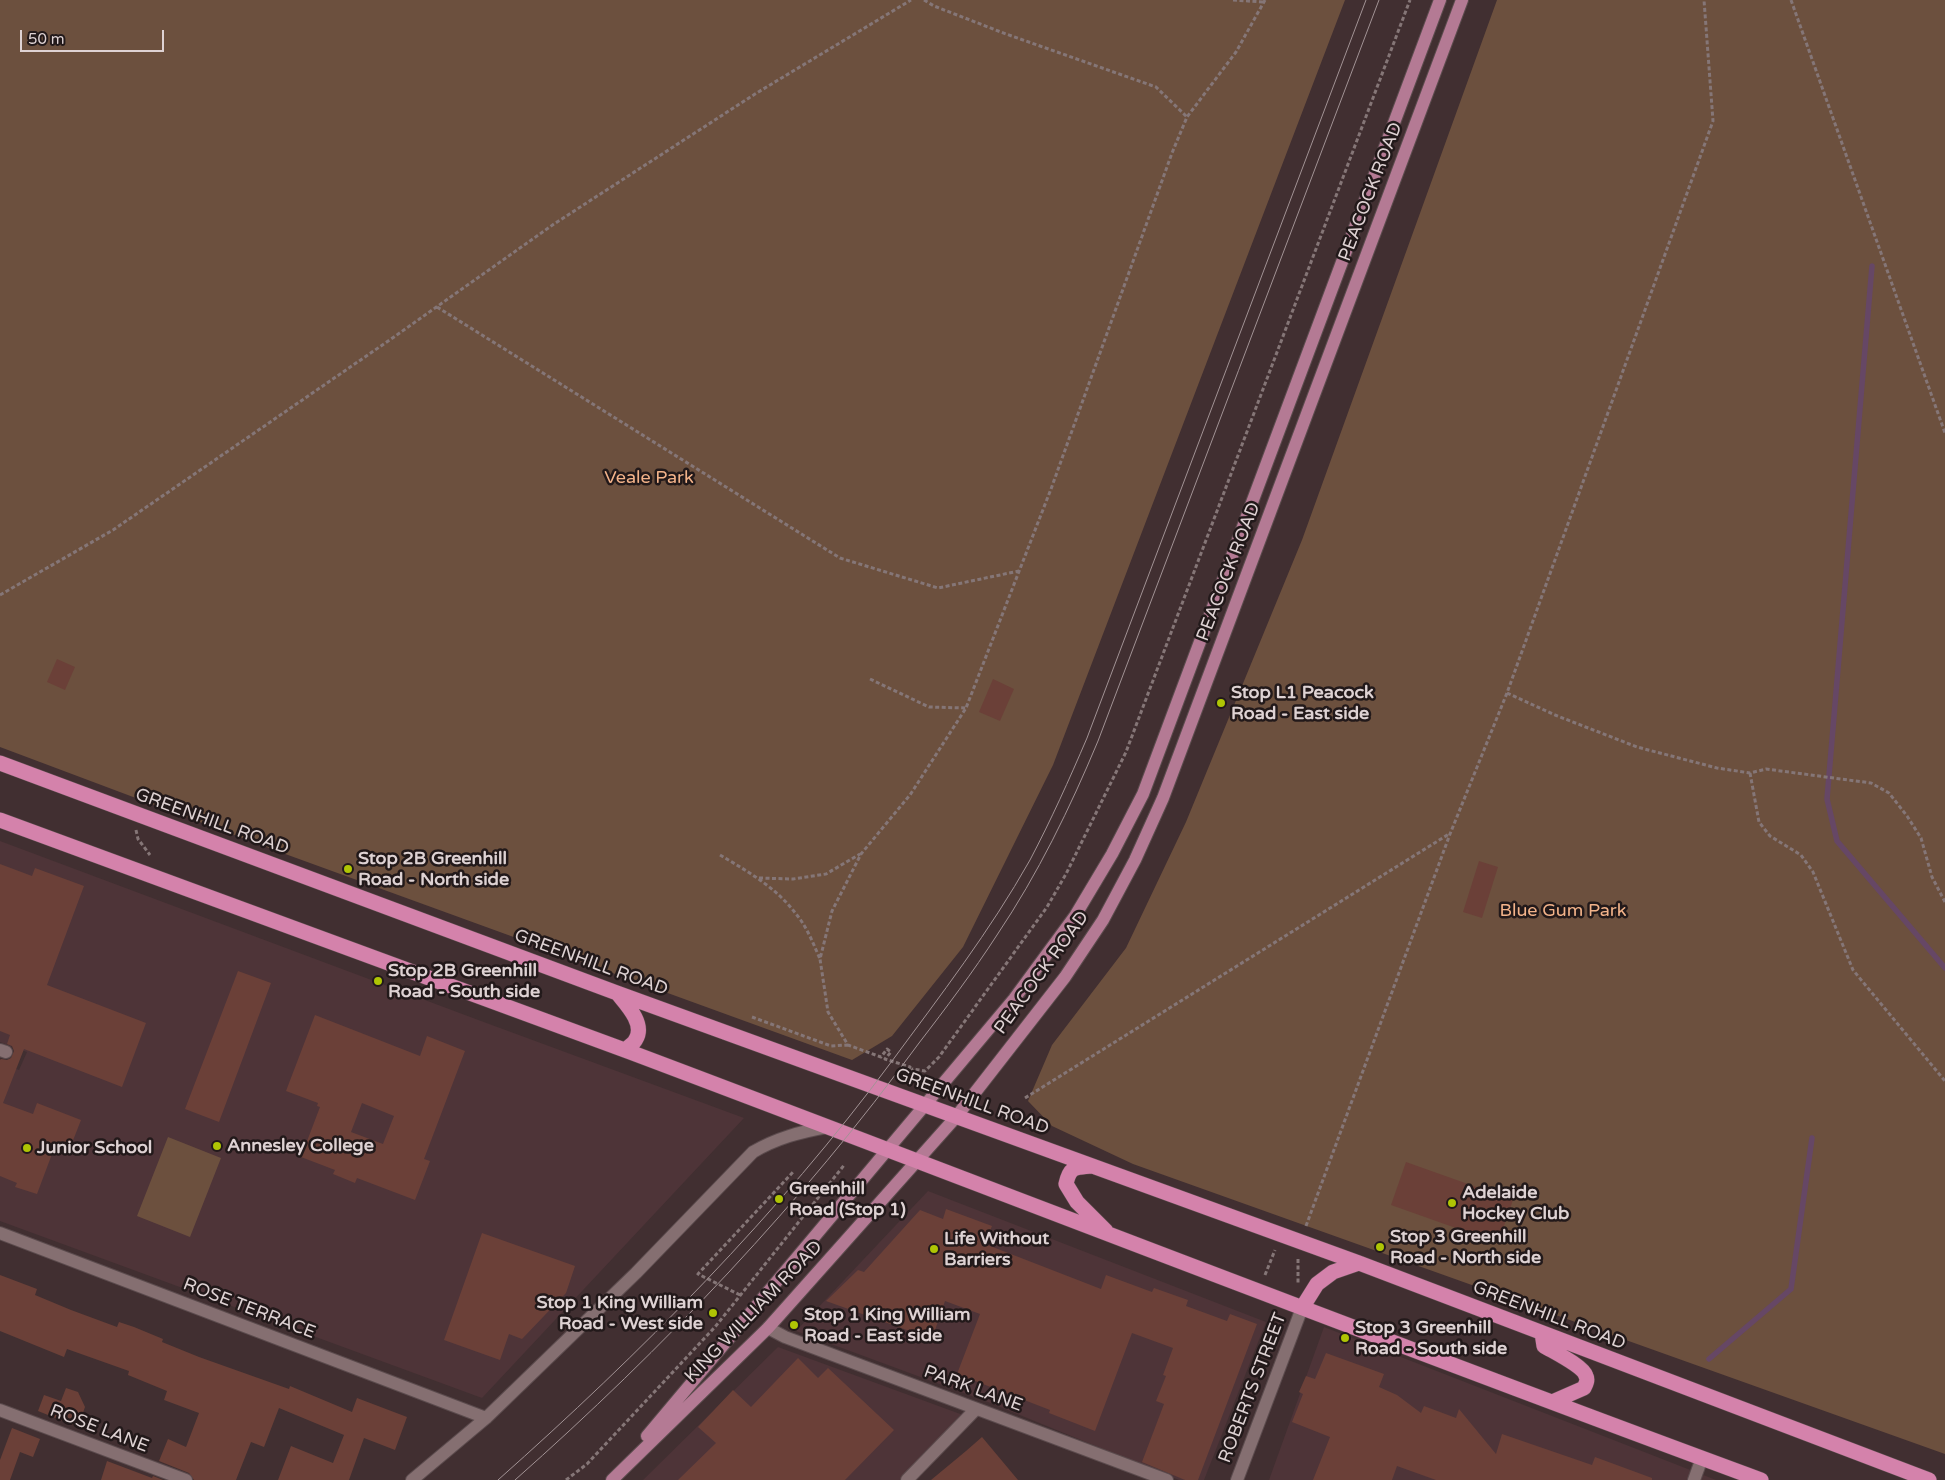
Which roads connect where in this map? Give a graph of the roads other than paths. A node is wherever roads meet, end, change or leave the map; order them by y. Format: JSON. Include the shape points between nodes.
{"nodes":[{"id":1,"x":1440,"y":0,"type":"edge"},
{"id":2,"x":1462,"y":0,"type":"edge"},
{"id":3,"x":1414,"y":68,"type":"junction"},
{"id":4,"x":1434,"y":76,"type":"junction"},
{"id":5,"x":0,"y":763,"type":"edge"},
{"id":6,"x":0,"y":820,"type":"edge"},
{"id":7,"x":617,"y":993,"type":"junction"},
{"id":8,"x":625,"y":1050,"type":"junction"},
{"id":9,"x":925,"y":1105,"type":"junction"},
{"id":10,"x":956,"y":1117,"type":"junction"},
{"id":11,"x":827,"y":1127,"type":"junction"},
{"id":12,"x":887,"y":1150,"type":"junction"},
{"id":13,"x":917,"y":1161,"type":"junction"},
{"id":14,"x":1092,"y":1166,"type":"junction"},
{"id":15,"x":0,"y":1233,"type":"edge"},
{"id":16,"x":1111,"y":1235,"type":"junction"},
{"id":17,"x":1359,"y":1263,"type":"junction"},
{"id":18,"x":1302,"y":1308,"type":"junction"},
{"id":19,"x":768,"y":1328,"type":"junction"},
{"id":20,"x":1542,"y":1333,"type":"junction"},
{"id":21,"x":1552,"y":1402,"type":"junction"},
{"id":22,"x":976,"y":1409,"type":"junction"},
{"id":23,"x":0,"y":1410,"type":"edge"},
{"id":24,"x":486,"y":1418,"type":"junction"},
{"id":25,"x":1702,"y":1458,"type":"junction"},
{"id":26,"x":186,"y":1480,"type":"edge"},
{"id":27,"x":412,"y":1480,"type":"edge"},
{"id":28,"x":611,"y":1480,"type":"edge"},
{"id":29,"x":907,"y":1480,"type":"edge"},
{"id":30,"x":1167,"y":1480,"type":"edge"},
{"id":31,"x":1237,"y":1480,"type":"edge"},
{"id":32,"x":1694,"y":1480,"type":"edge"},
{"id":33,"x":1761,"y":1480,"type":"edge"},
{"id":34,"x":1929,"y":1480,"type":"edge"}],
"edges":[{"from":1,"to":3,"type":"main road","name":"PEACOCK ROAD"},
{"from":2,"to":4,"type":"main road","name":"PEACOCK ROAD"},
{"from":3,"to":4,"type":"main road"},
{"from":3,"to":9,"type":"main road","name":"PEACOCK ROAD","via":[[1143,794],[1075,916],[1014,999]]},
{"from":4,"to":10,"type":"main road","name":"PEACOCK ROAD","via":[[1163,798],[1139,851],[1103,920],[1065,977]]},
{"from":5,"to":7,"type":"highway","name":"GREENHILL ROAD"},
{"from":6,"to":8,"type":"highway"},
{"from":7,"to":8,"type":"highway","via":[[634,1015],[639,1033],[636,1041]]},
{"from":7,"to":9,"type":"highway","name":"GREENHILL ROAD"},
{"from":8,"to":11,"type":"highway"},
{"from":9,"to":10,"type":"highway","name":"GREENHILL ROAD"},
{"from":9,"to":12,"type":"main road","name":"KING WILLIAM ROAD"},
{"from":10,"to":13,"type":"main road","name":"KING WILLIAM ROAD"},
{"from":10,"to":14,"type":"highway","name":"GREENHILL ROAD"},
{"from":11,"to":12,"type":"highway"},
{"from":11,"to":24,"type":"street","via":[[786,1136],[753,1152],[636,1274]]},
{"from":12,"to":13,"type":"highway"},
{"from":12,"to":28,"type":"main road","name":"KING WILLIAM ROAD"},
{"from":13,"to":16,"type":"highway"},
{"from":13,"to":19,"type":"main road","name":"KING WILLIAM ROAD"},
{"from":14,"to":16,"type":"highway","via":[[1074,1169],[1069,1173],[1066,1184],[1077,1202]]},
{"from":14,"to":17,"type":"highway","name":"GREENHILL ROAD"},
{"from":15,"to":24,"type":"street","name":"ROSE TERRACE"},
{"from":16,"to":18,"type":"highway"},
{"from":17,"to":18,"type":"highway","via":[[1334,1272],[1317,1284]]},
{"from":17,"to":20,"type":"highway","name":"GREENHILL ROAD"},
{"from":18,"to":21,"type":"highway"},
{"from":18,"to":31,"type":"street","name":"ROBERTS STREET"},
{"from":19,"to":22,"type":"street","name":"PARK LANE"},
{"from":19,"to":28,"type":"main road","name":"KING WILLIAM ROAD"},
{"from":20,"to":21,"type":"highway","via":[[1544,1346],[1575,1365],[1586,1374],[1587,1380],[1584,1388]]},
{"from":20,"to":34,"type":"highway","name":"GREENHILL ROAD"},
{"from":21,"to":25,"type":"highway"},
{"from":22,"to":29,"type":"street"},
{"from":22,"to":30,"type":"street","name":"PARK LANE"},
{"from":23,"to":26,"type":"street","name":"ROSE LANE"},
{"from":24,"to":27,"type":"street"},
{"from":25,"to":32,"type":"street"},
{"from":25,"to":33,"type":"highway"}]}
